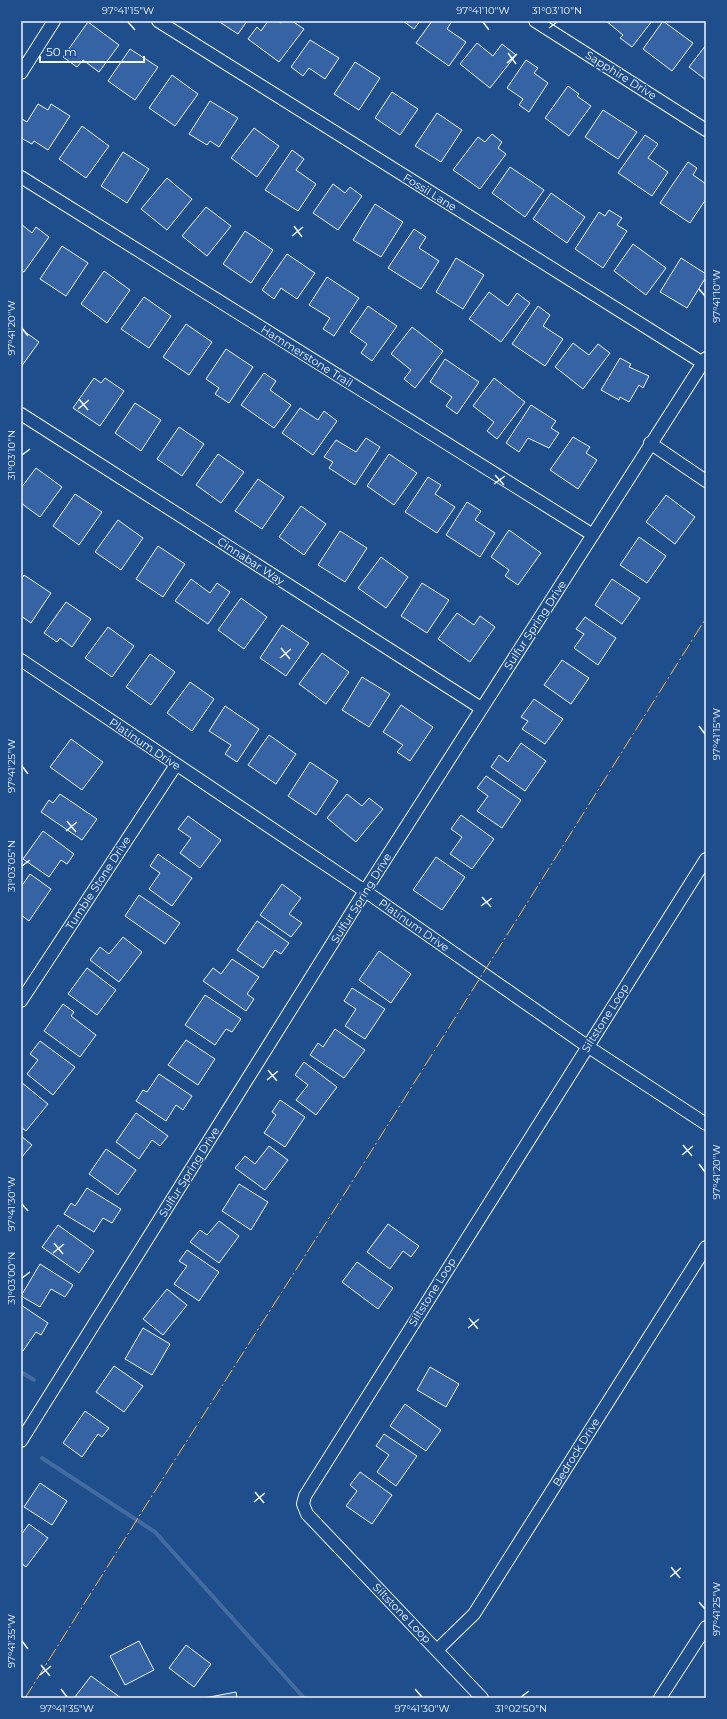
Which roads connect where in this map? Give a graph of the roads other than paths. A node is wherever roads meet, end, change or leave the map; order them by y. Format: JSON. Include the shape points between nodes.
{"nodes":[{"id":1,"x":54,"y":21,"type":"edge"},
{"id":2,"x":158,"y":21,"type":"edge"},
{"id":3,"x":535,"y":21,"type":"edge"},
{"id":4,"x":21,"y":73,"type":"edge"},
{"id":5,"x":706,"y":130,"type":"edge"},
{"id":6,"x":21,"y":178,"type":"edge"},
{"id":7,"x":704,"y":360,"type":"edge"},
{"id":8,"x":21,"y":414,"type":"edge"},
{"id":9,"x":650,"y":443,"type":"junction"},
{"id":10,"x":706,"y":481,"type":"edge"},
{"id":11,"x":593,"y":536,"type":"junction"},
{"id":12,"x":21,"y":660,"type":"edge"},
{"id":13,"x":481,"y":708,"type":"junction"},
{"id":14,"x":176,"y":765,"type":"junction"},
{"id":15,"x":706,"y":859,"type":"edge"},
{"id":16,"x":365,"y":891,"type":"junction"},
{"id":17,"x":21,"y":1001,"type":"edge"},
{"id":18,"x":587,"y":1046,"type":"junction"},
{"id":19,"x":706,"y":1124,"type":"edge"},
{"id":20,"x":706,"y":1247,"type":"edge"},
{"id":21,"x":21,"y":1441,"type":"edge"},
{"id":22,"x":706,"y":1627,"type":"edge"},
{"id":23,"x":437,"y":1650,"type":"junction"},
{"id":24,"x":482,"y":1698,"type":"edge"},
{"id":25,"x":660,"y":1698,"type":"edge"}],
"edges":[{"from":1,"to":4,"type":"street"},
{"from":2,"to":7,"type":"street","name":"Fossil Lane"},
{"from":3,"to":5,"type":"street","name":"Sapphire Drive"},
{"from":6,"to":11,"type":"street","name":"Hammerstone Trail"},
{"from":7,"to":9,"type":"street","name":"Sulfur Spring Drive"},
{"from":8,"to":13,"type":"street","name":"Cinnabar Way"},
{"from":9,"to":10,"type":"street"},
{"from":9,"to":11,"type":"street","name":"Sulfur Spring Drive"},
{"from":11,"to":13,"type":"street","name":"Sulfur Spring Drive"},
{"from":12,"to":14,"type":"street","name":"Platinum Drive"},
{"from":13,"to":16,"type":"street","name":"Sulfur Spring Drive"},
{"from":14,"to":16,"type":"street","name":"Platinum Drive"},
{"from":14,"to":17,"type":"street","name":"Tumble Stone Drive"},
{"from":15,"to":18,"type":"street","name":"Siltstone Loop"},
{"from":16,"to":18,"type":"street","name":"Platinum Drive"},
{"from":16,"to":21,"type":"street","name":"Sulfur Spring Drive"},
{"from":18,"to":19,"type":"street","name":"Platinum Drive"},
{"from":18,"to":23,"type":"street","name":"Siltstone Loop","via":[[305,1496],[303,1504],[307,1514]]},
{"from":20,"to":23,"type":"street","name":"Bedrock Drive","via":[[474,1614]]},
{"from":22,"to":25,"type":"street"},
{"from":23,"to":24,"type":"street","name":"Siltstone Loop"}]}
